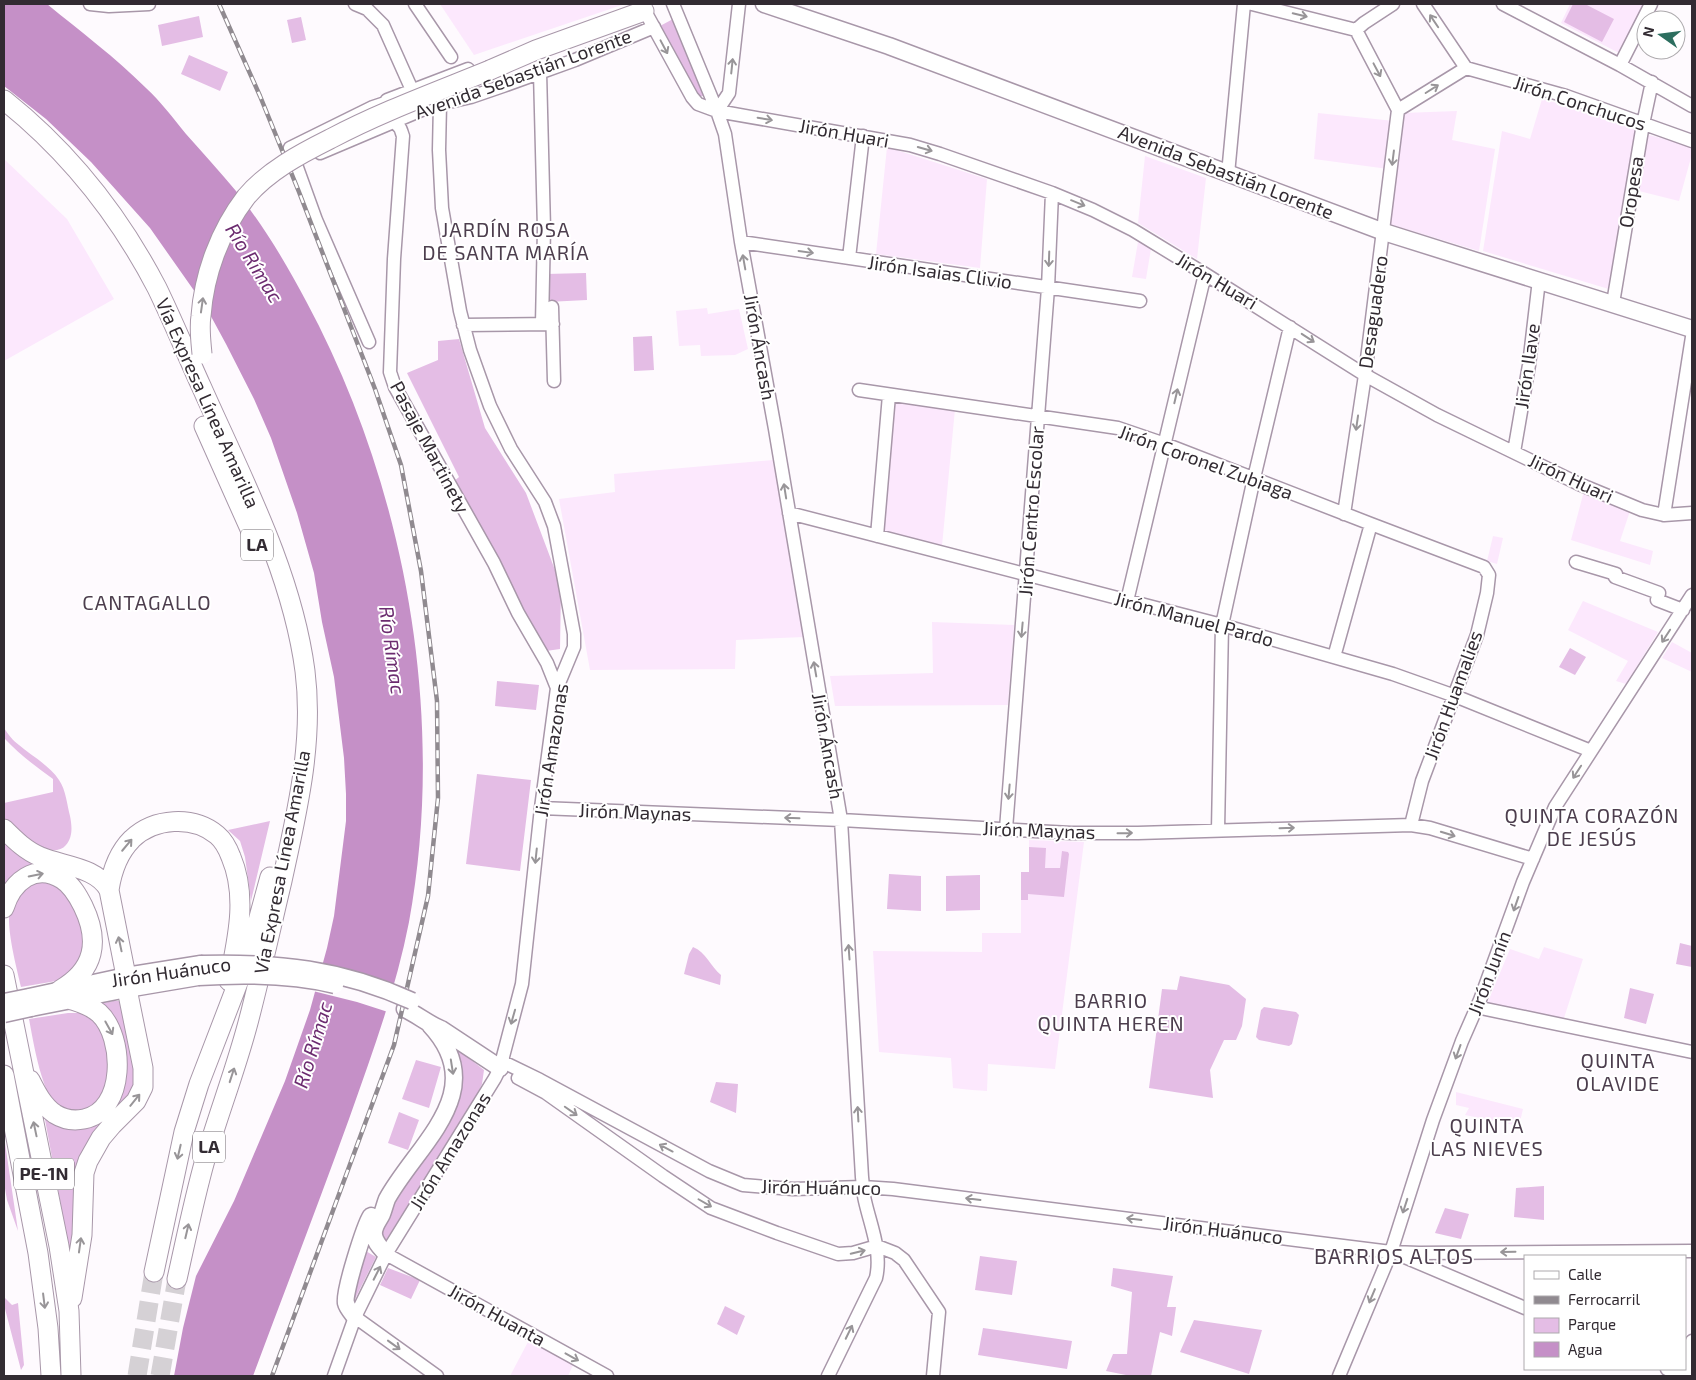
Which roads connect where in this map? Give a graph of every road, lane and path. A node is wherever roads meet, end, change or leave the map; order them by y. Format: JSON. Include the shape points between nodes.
{"nodes":[{"id":1,"x":90,"y":4,"type":"edge"},
{"id":2,"x":149,"y":4,"type":"edge"},
{"id":3,"x":355,"y":4,"type":"edge"},
{"id":4,"x":415,"y":4,"type":"edge"},
{"id":5,"x":673,"y":4,"type":"edge"},
{"id":6,"x":739,"y":4,"type":"edge"},
{"id":7,"x":764,"y":4,"type":"edge"},
{"id":8,"x":1244,"y":4,"type":"edge"},
{"id":9,"x":1252,"y":4,"type":"edge"},
{"id":10,"x":1393,"y":4,"type":"edge"},
{"id":11,"x":1422,"y":4,"type":"edge"},
{"id":12,"x":1503,"y":4,"type":"edge"},
{"id":13,"x":1651,"y":4,"type":"edge"},
{"id":14,"x":642,"y":7,"type":"edge"},
{"id":15,"x":654,"y":27,"type":"junction"},
{"id":16,"x":1356,"y":30,"type":"junction"},
{"id":17,"x":576,"y":33,"type":"junction"},
{"id":18,"x":451,"y":57,"type":"dead end"},
{"id":19,"x":575,"y":60,"type":"junction"},
{"id":20,"x":1620,"y":65,"type":"junction"},
{"id":21,"x":1466,"y":68,"type":"junction"},
{"id":22,"x":540,"y":72,"type":"junction"},
{"id":23,"x":1652,"y":82,"type":"junction"},
{"id":24,"x":412,"y":90,"type":"junction"},
{"id":25,"x":4,"y":100,"type":"edge"},
{"id":26,"x":385,"y":103,"type":"junction"},
{"id":27,"x":440,"y":104,"type":"junction"},
{"id":28,"x":1692,"y":106,"type":"edge"},
{"id":29,"x":1398,"y":110,"type":"junction"},
{"id":30,"x":717,"y":111,"type":"junction"},
{"id":31,"x":4,"y":116,"type":"edge"},
{"id":32,"x":392,"y":122,"type":"junction"},
{"id":33,"x":1643,"y":124,"type":"junction"},
{"id":34,"x":864,"y":136,"type":"junction"},
{"id":35,"x":1692,"y":140,"type":"edge"},
{"id":36,"x":295,"y":164,"type":"junction"},
{"id":37,"x":1228,"y":174,"type":"junction"},
{"id":38,"x":1052,"y":193,"type":"junction"},
{"id":39,"x":1384,"y":232,"type":"junction"},
{"id":40,"x":741,"y":242,"type":"junction"},
{"id":41,"x":849,"y":258,"type":"junction"},
{"id":42,"x":1205,"y":274,"type":"junction"},
{"id":43,"x":1539,"y":280,"type":"junction"},
{"id":44,"x":1048,"y":288,"type":"junction"},
{"id":45,"x":1140,"y":301,"type":"dead end"},
{"id":46,"x":1613,"y":303,"type":"junction"},
{"id":47,"x":552,"y":308,"type":"dead end"},
{"id":48,"x":547,"y":324,"type":"junction"},
{"id":49,"x":463,"y":325,"type":"junction"},
{"id":50,"x":1290,"y":326,"type":"junction"},
{"id":51,"x":1692,"y":329,"type":"edge"},
{"id":52,"x":1692,"y":337,"type":"edge"},
{"id":53,"x":368,"y":342,"type":"dead end"},
{"id":54,"x":1365,"y":375,"type":"junction"},
{"id":55,"x":554,"y":381,"type":"dead end"},
{"id":56,"x":859,"y":390,"type":"dead end"},
{"id":57,"x":889,"y":395,"type":"junction"},
{"id":58,"x":207,"y":400,"type":"junction"},
{"id":59,"x":1037,"y":415,"type":"junction"},
{"id":60,"x":1165,"y":444,"type":"junction"},
{"id":61,"x":1514,"y":452,"type":"junction"},
{"id":62,"x":1254,"y":478,"type":"junction"},
{"id":63,"x":789,"y":513,"type":"junction"},
{"id":64,"x":1692,"y":513,"type":"edge"},
{"id":65,"x":1344,"y":514,"type":"junction"},
{"id":66,"x":1664,"y":514,"type":"junction"},
{"id":67,"x":1371,"y":524,"type":"junction"},
{"id":68,"x":877,"y":536,"type":"junction"},
{"id":69,"x":1576,"y":562,"type":"dead end"},
{"id":70,"x":1483,"y":566,"type":"joint"},
{"id":71,"x":1027,"y":575,"type":"junction"},
{"id":72,"x":1692,"y":595,"type":"edge"},
{"id":73,"x":1128,"y":601,"type":"junction"},
{"id":74,"x":1683,"y":610,"type":"junction"},
{"id":75,"x":1222,"y":625,"type":"junction"},
{"id":76,"x":1334,"y":657,"type":"junction"},
{"id":77,"x":557,"y":688,"type":"junction"},
{"id":78,"x":1455,"y":696,"type":"junction"},
{"id":79,"x":1591,"y":751,"type":"junction"},
{"id":80,"x":541,"y":808,"type":"junction"},
{"id":81,"x":840,"y":820,"type":"junction"},
{"id":82,"x":1411,"y":825,"type":"junction"},
{"id":83,"x":4,"y":829,"type":"edge"},
{"id":84,"x":1006,"y":829,"type":"junction"},
{"id":85,"x":1218,"y":830,"type":"junction"},
{"id":86,"x":1533,"y":859,"type":"junction"},
{"id":87,"x":109,"y":890,"type":"junction"},
{"id":88,"x":4,"y":908,"type":"edge"},
{"id":89,"x":4,"y":975,"type":"edge"},
{"id":90,"x":127,"y":983,"type":"junction"},
{"id":91,"x":66,"y":995,"type":"junction"},
{"id":92,"x":4,"y":1002,"type":"edge"},
{"id":93,"x":30,"y":1003,"type":"junction"},
{"id":94,"x":409,"y":1005,"type":"junction"},
{"id":95,"x":1476,"y":1007,"type":"junction"},
{"id":96,"x":4,"y":1014,"type":"edge"},
{"id":97,"x":225,"y":1019,"type":"junction"},
{"id":98,"x":430,"y":1024,"type":"junction"},
{"id":99,"x":1692,"y":1052,"type":"edge"},
{"id":100,"x":500,"y":1064,"type":"junction"},
{"id":101,"x":22,"y":1068,"type":"junction"},
{"id":102,"x":4,"y":1075,"type":"edge"},
{"id":103,"x":863,"y":1187,"type":"junction"},
{"id":104,"x":387,"y":1200,"type":"junction"},
{"id":105,"x":877,"y":1246,"type":"junction"},
{"id":106,"x":1692,"y":1251,"type":"edge"},
{"id":107,"x":1391,"y":1252,"type":"junction"},
{"id":108,"x":386,"y":1254,"type":"junction"},
{"id":109,"x":154,"y":1272,"type":"tunnel mouth"},
{"id":110,"x":176,"y":1279,"type":"tunnel mouth"},
{"id":111,"x":1524,"y":1308,"type":"edge"},
{"id":112,"x":69,"y":1311,"type":"junction"},
{"id":113,"x":355,"y":1317,"type":"junction"},
{"id":114,"x":1692,"y":1341,"type":"edge"},
{"id":115,"x":1670,"y":1370,"type":"edge"},
{"id":116,"x":51,"y":1376,"type":"edge"},
{"id":117,"x":71,"y":1376,"type":"edge"},
{"id":118,"x":334,"y":1376,"type":"edge"},
{"id":119,"x":437,"y":1376,"type":"edge"},
{"id":120,"x":607,"y":1376,"type":"edge"},
{"id":121,"x":828,"y":1376,"type":"edge"},
{"id":122,"x":932,"y":1376,"type":"edge"},
{"id":123,"x":1339,"y":1376,"type":"edge"},
{"id":124,"x":1685,"y":1376,"type":"edge"}],
"edges":[{"from":1,"to":2,"type":"street"},
{"from":3,"to":24,"type":"street","via":[[367,9],[383,25]]},
{"from":4,"to":18,"type":"street"},
{"from":5,"to":30,"type":"street","name":"Jirón Áncash"},
{"from":30,"to":6,"type":"street","one_way":true,"via":[[729,93]]},
{"from":7,"to":37,"type":"main road","name":"Avenida Sebastián Lorente","via":[[889,46]]},
{"from":8,"to":37,"type":"street"},
{"from":9,"to":16,"type":"street","one_way":true},
{"from":10,"to":16,"type":"street"},
{"from":21,"to":11,"type":"street","one_way":true},
{"from":12,"to":20,"type":"street"},
{"from":13,"to":20,"type":"street"},
{"from":14,"to":15,"type":"street"},
{"from":14,"to":17,"type":"highway"},
{"from":15,"to":19,"type":"street","name":"Avenida Sebastián Lorente"},
{"from":15,"to":30,"type":"street","one_way":true,"via":[[692,97],[698,104]]},
{"from":16,"to":29,"type":"street","one_way":true},
{"from":17,"to":19,"type":"street","via":[[572,48]]},
{"from":17,"to":24,"type":"street","name":"Avenida Sebastián Lorente"},
{"from":58,"to":17,"type":"highway","one_way":true,"bridge":true,"via":[[200,318],[210,266],[219,240],[247,197],[261,182],[301,153],[343,132]]},
{"from":19,"to":22,"type":"street","name":"Avenida Sebastián Lorente"},
{"from":20,"to":23,"type":"street"},
{"from":29,"to":21,"type":"street","one_way":true},
{"from":21,"to":33,"type":"street","name":"Jirón Conchucos","via":[[1566,96]]},
{"from":22,"to":27,"type":"street","name":"Avenida Sebastián Lorente","via":[[471,97]]},
{"from":22,"to":48,"type":"street"},
{"from":23,"to":28,"type":"street"},
{"from":23,"to":33,"type":"street","name":"Oropesa"},
{"from":24,"to":26,"type":"street"},
{"from":25,"to":58,"type":"highway","name":"Vía Expresa Línea Amarilla","number":"LA","via":[[65,156],[115,219],[157,290]]},
{"from":26,"to":32,"type":"street","name":"Pasaje Martinety","via":[[387,117]]},
{"from":26,"to":36,"type":"street","name":"Avenida Sebastián Lorente","via":[[290,148]]},
{"from":27,"to":32,"type":"street","name":"Avenida Sebastián Lorente"},
{"from":27,"to":49,"type":"street","name":"Jirón Amazonas","via":[[438,150],[442,208]]},
{"from":29,"to":39,"type":"street","name":"Desaguadero","one_way":true},
{"from":30,"to":34,"type":"street","name":"Jirón Huari","one_way":true},
{"from":30,"to":40,"type":"street","name":"Jirón Áncash","via":[[726,138]]},
{"from":31,"to":97,"type":"highway","name":"Vía Expresa Línea Amarilla","number":"LA","via":[[74,184],[115,240],[140,282],[266,566],[285,625],[295,694],[293,770],[257,930]]},
{"from":32,"to":36,"type":"street","name":"Avenida Sebastián Lorente"},
{"from":32,"to":77,"type":"street","name":"Pasaje Martinety","via":[[399,126],[403,136],[390,372],[395,387],[547,663]]},
{"from":33,"to":35,"type":"street","name":"Jirón Conchucos"},
{"from":33,"to":46,"type":"street","name":"Oropesa"},
{"from":34,"to":38,"type":"street","name":"Jirón Huari","one_way":true,"via":[[940,154]]},
{"from":34,"to":41,"type":"street"},
{"from":36,"to":53,"type":"street"},
{"from":37,"to":39,"type":"main road","name":"Avenida Sebastián Lorente"},
{"from":38,"to":42,"type":"street","name":"Jirón Huari","one_way":true,"via":[[1133,230]]},
{"from":38,"to":44,"type":"street","name":"Jirón Centro Escolar","one_way":true},
{"from":39,"to":43,"type":"main road","name":"Avenida Sebastián Lorente"},
{"from":39,"to":54,"type":"street","name":"Desaguadero"},
{"from":40,"to":41,"type":"street","name":"Jirón Isaias Clivio","one_way":true},
{"from":63,"to":40,"type":"street","name":"Jirón Áncash","one_way":true},
{"from":41,"to":44,"type":"street","name":"Jirón Isaias Clivio"},
{"from":42,"to":50,"type":"street","name":"Jirón Huari"},
{"from":60,"to":42,"type":"street","one_way":true},
{"from":43,"to":46,"type":"main road","name":"Avenida Sebastián Lorente"},
{"from":43,"to":61,"type":"street","name":"Jirón Ilave"},
{"from":44,"to":45,"type":"street","name":"Jirón Isaias Clivio"},
{"from":44,"to":59,"type":"street","name":"Jirón Centro Escolar"},
{"from":46,"to":51,"type":"main road","name":"Avenida Sebastián Lorente"},
{"from":47,"to":48,"type":"street"},
{"from":48,"to":49,"type":"street"},
{"from":48,"to":55,"type":"street"},
{"from":49,"to":77,"type":"street","name":"Jirón Amazonas","via":[[490,406],[511,449],[546,502],[554,526],[574,634],[574,647]]},
{"from":50,"to":54,"type":"street","name":"Jirón Huari","one_way":true},
{"from":50,"to":62,"type":"street"},
{"from":52,"to":66,"type":"street"},
{"from":54,"to":61,"type":"street","name":"Jirón Huari","via":[[1436,415]]},
{"from":54,"to":65,"type":"street","name":"Desaguadero","one_way":true},
{"from":56,"to":57,"type":"street","name":"Jirón Coronel Zubiaga"},
{"from":57,"to":59,"type":"street","name":"Jirón Coronel Zubiaga"},
{"from":57,"to":68,"type":"street"},
{"from":110,"to":58,"type":"highway","name":"Vía Expresa Línea Amarilla","number":"LA","one_way":true,"via":[[205,1159],[244,1038],[265,955],[306,755],[308,704],[298,632],[286,588]]},
{"from":59,"to":60,"type":"street","name":"Jirón Coronel Zubiaga","via":[[1118,428]]},
{"from":59,"to":71,"type":"street","name":"Jirón Centro Escolar"},
{"from":60,"to":62,"type":"street","name":"Jirón Coronel Zubiaga"},
{"from":60,"to":73,"type":"street"},
{"from":61,"to":66,"type":"street","name":"Jirón Huari","via":[[1578,484],[1642,510]]},
{"from":62,"to":65,"type":"street","name":"Jirón Coronel Zubiaga"},
{"from":62,"to":75,"type":"street"},
{"from":63,"to":68,"type":"street","name":"Jirón Manuel Pardo"},
{"from":81,"to":63,"type":"street","name":"Jirón Áncash","one_way":true},
{"from":64,"to":66,"type":"street","name":"Jirón Huari"},
{"from":65,"to":67,"type":"street","name":"Jirón Coronel Zubiaga"},
{"from":67,"to":70,"type":"street","name":"Jirón Coronel Zubiaga"},
{"from":67,"to":76,"type":"street"},
{"from":68,"to":71,"type":"street","name":"Jirón Manuel Pardo"},
{"from":69,"to":74,"type":"street","via":[[1616,574],[1615,577],[1659,593],[1657,600]]},
{"from":70,"to":78,"type":"street","name":"Jirón Huamalies","via":[[1489,575],[1482,614]]},
{"from":71,"to":73,"type":"street","name":"Jirón Manuel Pardo"},
{"from":71,"to":84,"type":"street","name":"Jirón Centro Escolar","one_way":true},
{"from":72,"to":74,"type":"street","name":"Jirón Junín"},
{"from":73,"to":75,"type":"street","name":"Jirón Manuel Pardo"},
{"from":74,"to":79,"type":"street","name":"Jirón Junín","one_way":true},
{"from":75,"to":76,"type":"street","name":"Jirón Manuel Pardo"},
{"from":75,"to":85,"type":"street"},
{"from":76,"to":78,"type":"street","name":"Jirón Manuel Pardo"},
{"from":77,"to":80,"type":"street","name":"Jirón Amazonas"},
{"from":78,"to":79,"type":"street","name":"Jirón Manuel Pardo"},
{"from":78,"to":82,"type":"street","name":"Jirón Huamalies","via":[[1422,781]]},
{"from":79,"to":86,"type":"street","name":"Jirón Junín","one_way":true,"via":[[1555,807]]},
{"from":81,"to":80,"type":"street","name":"Jirón Maynas","one_way":true},
{"from":80,"to":100,"type":"street","name":"Jirón Amazonas","one_way":true,"via":[[522,984]]},
{"from":81,"to":84,"type":"street","name":"Jirón Maynas"},
{"from":103,"to":81,"type":"street","name":"Jirón Áncash","one_way":true},
{"from":85,"to":82,"type":"street","name":"Jirón Maynas","one_way":true},
{"from":82,"to":86,"type":"street","name":"Jirón Maynas","one_way":true,"via":[[1424,826]]},
{"from":83,"to":87,"type":"highway","via":[[27,850],[96,876]]},
{"from":84,"to":85,"type":"street","name":"Jirón Maynas","one_way":true,"via":[[1091,833]]},
{"from":86,"to":95,"type":"street","name":"Jirón Junín","one_way":true},
{"from":90,"to":87,"type":"highway","one_way":true},
{"from":87,"to":97,"type":"highway","one_way":true,"via":[[118,857],[131,840],[147,828],[188,822],[211,831],[222,840],[236,872],[241,902]]},
{"from":88,"to":91,"type":"highway","one_way":true,"via":[[15,886],[34,874],[56,876],[75,891],[88,918],[93,947],[90,960]]},
{"from":89,"to":101,"type":"highway","number":"PE-1N"},
{"from":90,"to":91,"type":"main road","name":"Jirón Huánuco"},
{"from":90,"to":94,"type":"main road","name":"Jirón Huánuco","bridge":true,"via":[[240,963],[292,966],[363,982]]},
{"from":112,"to":90,"type":"highway","one_way":true,"via":[[82,1235],[82,1188],[88,1161],[101,1138],[136,1100],[143,1087],[144,1068]]},
{"from":91,"to":93,"type":"main road","name":"Jirón Huánuco"},
{"from":91,"to":101,"type":"highway","one_way":true,"via":[[99,1013],[114,1036],[116,1078],[108,1103],[89,1118],[66,1118],[54,1113],[43,1102]]},
{"from":92,"to":93,"type":"main road","name":"Jirón Huánuco","bridge":true},
{"from":93,"to":96,"type":"main road","name":"Jirón Huánuco","bridge":true},
{"from":94,"to":98,"type":"main road","name":"Jirón Huánuco"},
{"from":94,"to":100,"type":"main road","name":"Jirón Huánuco"},
{"from":95,"to":99,"type":"street"},
{"from":95,"to":107,"type":"street","name":"Jirón Junín","one_way":true,"via":[[1441,1098]]},
{"from":97,"to":109,"type":"highway","name":"Vía Expresa Línea Amarilla","number":"LA","one_way":true,"via":[[184,1132]]},
{"from":98,"to":100,"type":"main road","name":"Jirón Huánuco"},
{"from":98,"to":104,"type":"main road","one_way":true,"via":[[450,1056],[454,1084],[452,1098],[434,1132]]},
{"from":103,"to":100,"type":"street","name":"Jirón Huánuco","one_way":true,"via":[[763,1188],[734,1181],[709,1172],[540,1080]]},
{"from":100,"to":105,"type":"street","name":"Jirón Huánuco","one_way":true,"via":[[712,1208],[838,1254],[853,1254]]},
{"from":100,"to":108,"type":"street","name":"Jirón Amazonas","via":[[495,1078]]},
{"from":112,"to":101,"type":"highway","number":"PE-1N","one_way":true,"via":[[59,1246]]},
{"from":102,"to":116,"type":"highway","number":"PE-1N","one_way":true,"via":[[38,1253]]},
{"from":103,"to":105,"type":"street","name":"Jirón Áncash"},
{"from":107,"to":103,"type":"street","name":"Jirón Huánuco","one_way":true},
{"from":104,"to":108,"type":"main road","via":[[374,1232],[377,1244]]},
{"from":104,"to":113,"type":"main road","via":[[369,1218],[347,1292],[346,1303]]},
{"from":121,"to":105,"type":"street","name":"Jirón Áncash","one_way":true,"via":[[876,1278]]},
{"from":105,"to":122,"type":"street","via":[[904,1260],[939,1312]]},
{"from":106,"to":107,"type":"street","name":"Jirón Huánuco","one_way":true},
{"from":107,"to":111,"type":"street"},
{"from":107,"to":123,"type":"street","name":"Jirón Junín","one_way":true},
{"from":113,"to":108,"type":"street","name":"Jirón Amazonas","one_way":true},
{"from":108,"to":120,"type":"street","name":"Jirón Huanta","one_way":true},
{"from":112,"to":117,"type":"highway","number":"PE-1N"},
{"from":113,"to":118,"type":"street","name":"Jirón Amazonas"},
{"from":113,"to":119,"type":"street","one_way":true},
{"from":114,"to":124,"type":"street"},
{"from":115,"to":124,"type":"street"}]}
